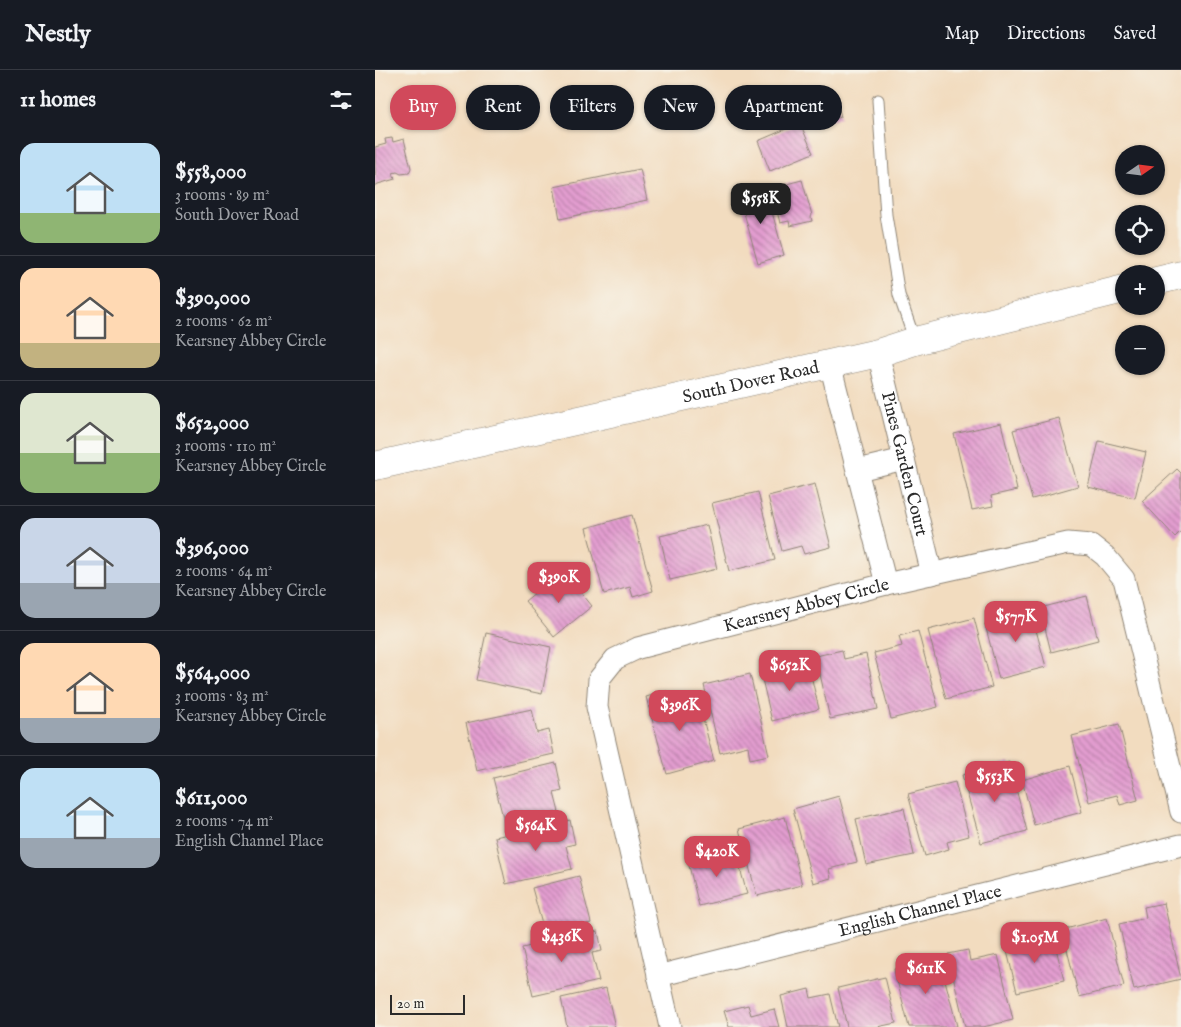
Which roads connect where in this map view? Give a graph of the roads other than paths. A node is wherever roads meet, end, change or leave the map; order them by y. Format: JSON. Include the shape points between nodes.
{"nodes":[{"id":1,"x":878,"y":100,"type":"dead end"},
{"id":2,"x":1181,"y":275,"type":"edge"},
{"id":3,"x":1165,"y":279,"type":"edge"},
{"id":4,"x":1115,"y":291,"type":"edge"},
{"id":5,"x":915,"y":341,"type":"junction"},
{"id":6,"x":878,"y":353,"type":"junction"},
{"id":7,"x":831,"y":364,"type":"junction"},
{"id":8,"x":904,"y":459,"type":"junction"},
{"id":9,"x":375,"y":466,"type":"edge"},
{"id":10,"x":858,"y":470,"type":"junction"},
{"id":11,"x":933,"y":574,"type":"junction"},
{"id":12,"x":886,"y":584,"type":"junction"},
{"id":13,"x":1181,"y":812,"type":"edge"},
{"id":14,"x":1181,"y":845,"type":"edge"},
{"id":15,"x":658,"y":976,"type":"junction"},
{"id":16,"x":670,"y":1027,"type":"edge"}],
"edges":[{"from":1,"to":5,"type":"lane","via":[[885,215],[899,295]]},
{"from":2,"to":3,"type":"street"},
{"from":4,"to":5,"type":"street","name":"South Dover Road"},
{"from":5,"to":6,"type":"street","name":"South Dover Road"},
{"from":6,"to":7,"type":"street","name":"South Dover Road"},
{"from":6,"to":8,"type":"street","name":"Pines Garden Court"},
{"from":7,"to":9,"type":"street","name":"South Dover Road"},
{"from":7,"to":10,"type":"street"},
{"from":8,"to":10,"type":"street"},
{"from":8,"to":11,"type":"street","name":"Pines Garden Court"},
{"from":10,"to":12,"type":"street"},
{"from":11,"to":12,"type":"street","name":"Kearsney Abbey Circle"},
{"from":11,"to":13,"type":"street","name":"Kearsney Abbey Circle","via":[[1068,543],[1091,545],[1105,556],[1124,579]]},
{"from":12,"to":15,"type":"street","name":"Kearsney Abbey Circle","via":[[638,648],[615,659],[599,679],[597,707]]},
{"from":14,"to":15,"type":"street","name":"English Channel Place"},
{"from":15,"to":16,"type":"street","name":"Kearsney Abbey Circle"}]}
